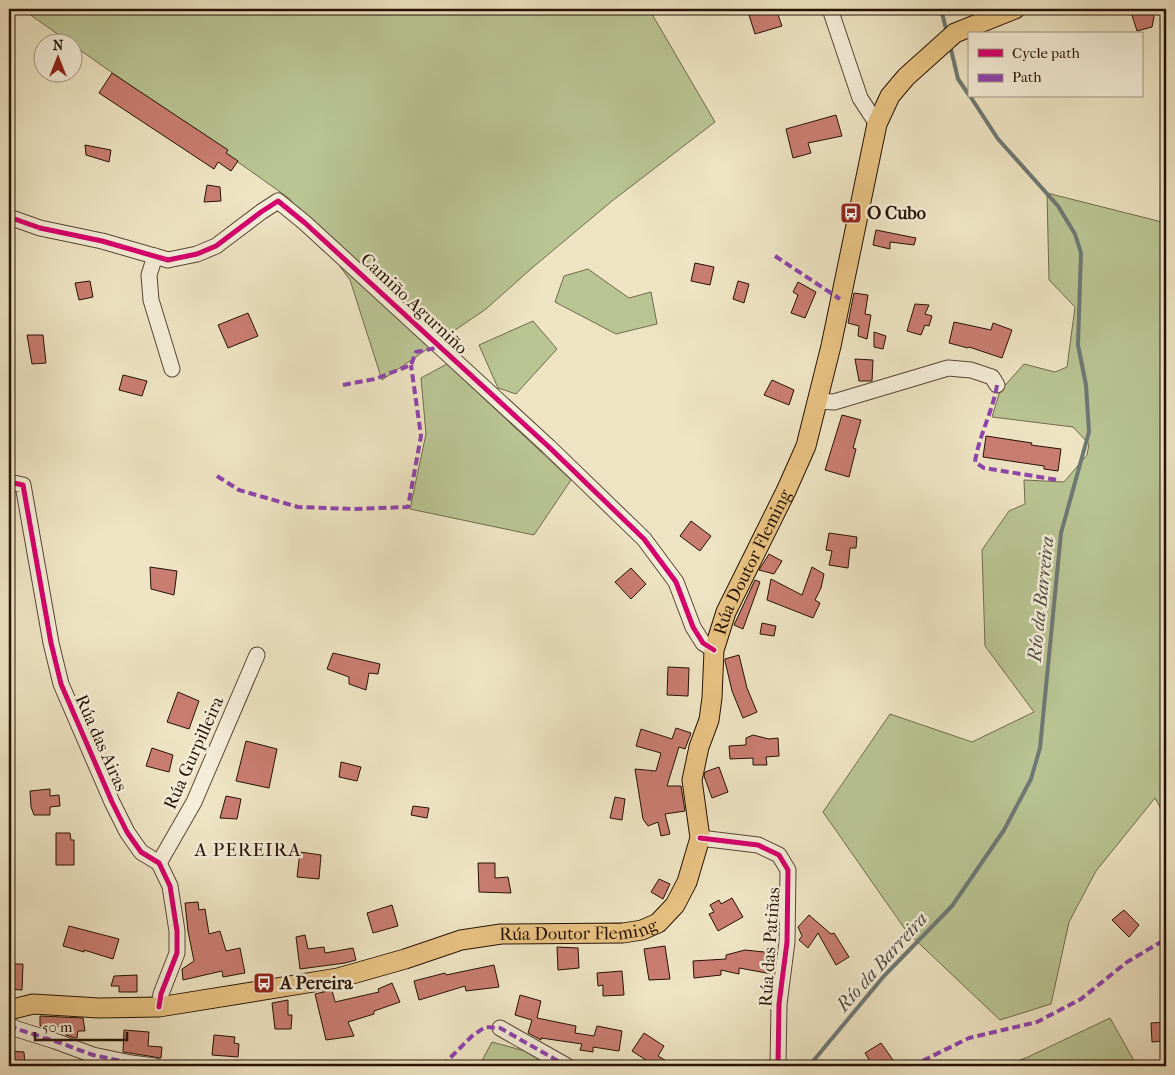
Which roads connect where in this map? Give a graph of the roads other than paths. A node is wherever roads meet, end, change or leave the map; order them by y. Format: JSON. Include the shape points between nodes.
{"nodes":[{"id":1,"x":830,"y":9,"type":"edge"},
{"id":2,"x":1015,"y":9,"type":"edge"},
{"id":3,"x":877,"y":124,"type":"junction"},
{"id":4,"x":9,"y":218,"type":"edge"},
{"id":5,"x":155,"y":256,"type":"junction"},
{"id":6,"x":172,"y":369,"type":"dead end"},
{"id":7,"x":997,"y":385,"type":"dead end"},
{"id":8,"x":817,"y":401,"type":"junction"},
{"id":9,"x":9,"y":482,"type":"edge"},
{"id":10,"x":714,"y":650,"type":"junction"},
{"id":11,"x":257,"y":655,"type":"dead end"},
{"id":12,"x":700,"y":838,"type":"junction"},
{"id":13,"x":159,"y":863,"type":"junction"},
{"id":14,"x":158,"y":1007,"type":"junction"},
{"id":15,"x":9,"y":1010,"type":"edge"},
{"id":16,"x":9,"y":1025,"type":"edge"},
{"id":17,"x":500,"y":1028,"type":"dead end"},
{"id":18,"x":779,"y":1065,"type":"edge"},
{"id":19,"x":155,"y":1066,"type":"edge"},
{"id":20,"x":567,"y":1066,"type":"edge"}],
"edges":[{"from":1,"to":3,"type":"street","via":[[860,98]]},
{"from":2,"to":3,"type":"main road","name":"Rúa Doutor Fleming","via":[[954,33],[906,77],[890,96]]},
{"from":3,"to":8,"type":"main road","name":"Rúa Doutor Fleming"},
{"from":4,"to":5,"type":"street","name":"Camiño Agurniño"},
{"from":5,"to":6,"type":"street","via":[[149,275],[151,300]]},
{"from":5,"to":10,"type":"street","name":"Camiño Agurniño","via":[[168,260],[216,246],[278,201],[305,222],[542,440],[644,539],[676,582],[693,627],[704,643]]},
{"from":7,"to":8,"type":"street","via":[[992,377],[971,370],[948,368],[834,402]]},
{"from":8,"to":10,"type":"main road","name":"Rúa Doutor Fleming","via":[[806,446],[726,612]]},
{"from":9,"to":13,"type":"street","name":"Rúa das Airas","via":[[23,484],[61,684],[127,832],[140,852]]},
{"from":10,"to":12,"type":"main road","name":"Rúa Doutor Fleming","via":[[712,698],[692,780]]},
{"from":11,"to":13,"type":"street","name":"Rúa Gurpilleira","via":[[194,802]]},
{"from":12,"to":14,"type":"main road","name":"Rúa Doutor Fleming","via":[[687,882],[675,905],[658,923],[642,930],[500,934],[461,940],[338,978]]},
{"from":12,"to":18,"type":"street","name":"Rúa das Patiñas","via":[[758,845],[779,855],[788,870],[786,942],[779,1004]]},
{"from":13,"to":14,"type":"street","via":[[170,886],[177,952]]},
{"from":14,"to":15,"type":"main road","name":"Rúa Doutor Fleming","via":[[34,1004]]},
{"from":16,"to":19,"type":"street","via":[[93,1055]]},
{"from":17,"to":20,"type":"street"}]}
